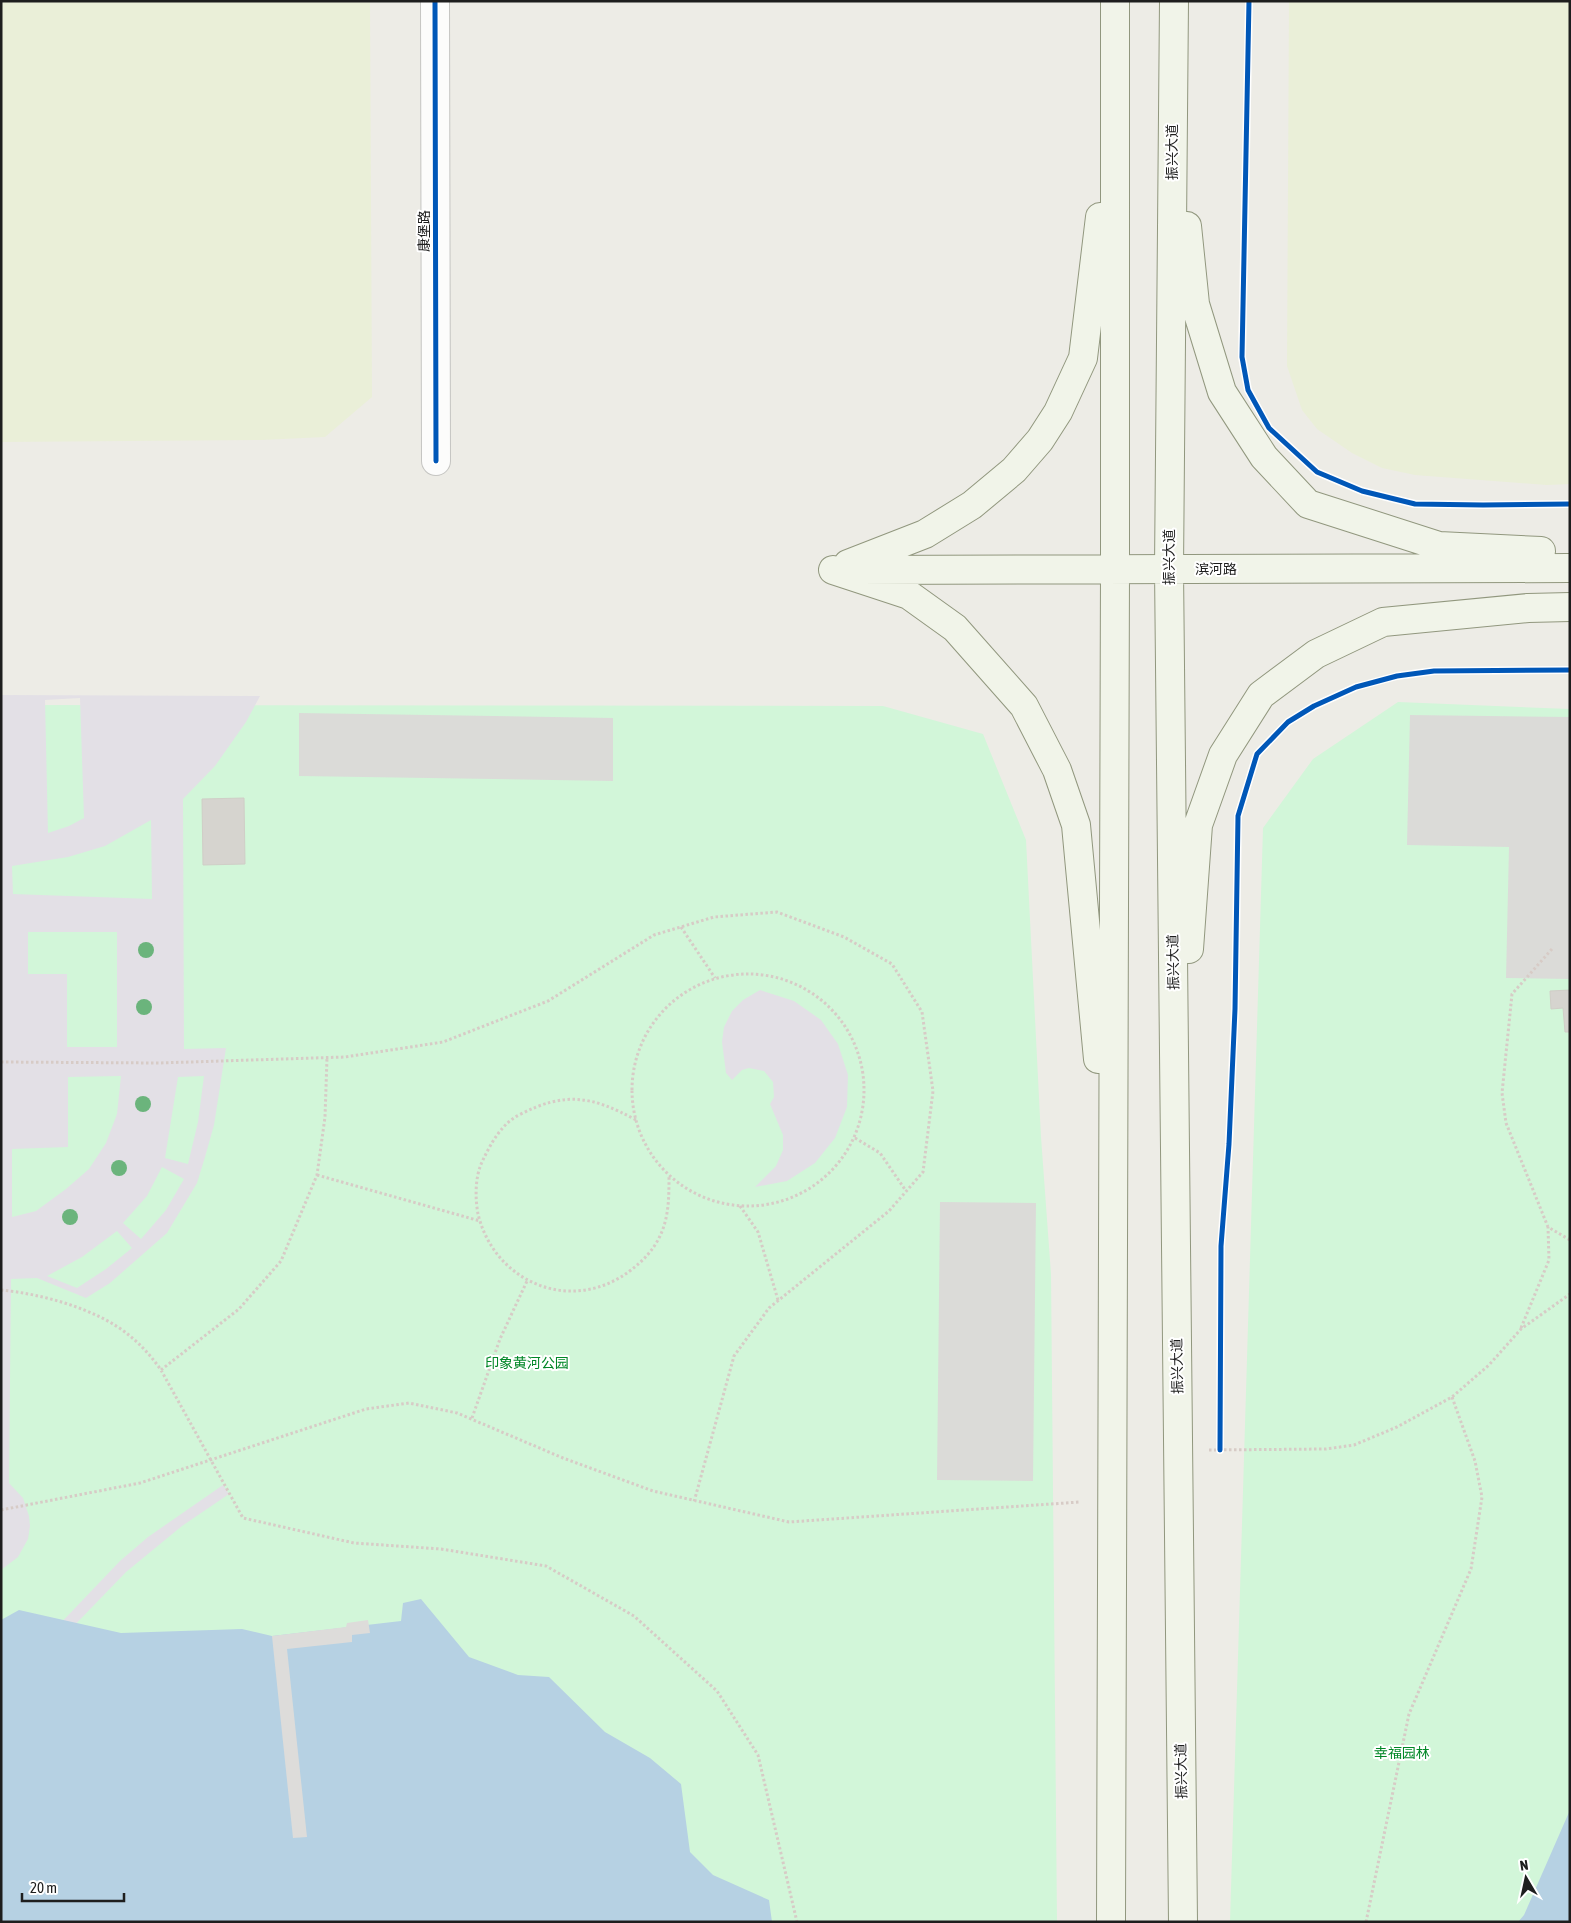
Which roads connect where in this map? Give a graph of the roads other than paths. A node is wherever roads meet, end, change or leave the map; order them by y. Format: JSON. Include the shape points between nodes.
{"nodes":[{"id":1,"x":436,"y":1,"type":"edge"},
{"id":2,"x":1114,"y":1,"type":"edge"},
{"id":3,"x":1174,"y":1,"type":"edge"},
{"id":4,"x":1115,"y":95,"type":"junction"},
{"id":5,"x":1172,"y":96,"type":"junction"},
{"id":6,"x":436,"y":461,"type":"dead end"},
{"id":7,"x":1570,"y":552,"type":"edge"},
{"id":8,"x":1570,"y":568,"type":"edge"},
{"id":9,"x":1115,"y":569,"type":"junction"},
{"id":10,"x":1169,"y":569,"type":"junction"},
{"id":11,"x":833,"y":570,"type":"junction"},
{"id":12,"x":1570,"y":607,"type":"edge"},
{"id":13,"x":1175,"y":1158,"type":"junction"},
{"id":14,"x":1113,"y":1216,"type":"junction"},
{"id":15,"x":1111,"y":1922,"type":"edge"},
{"id":16,"x":1183,"y":1922,"type":"edge"}],
"edges":[{"from":1,"to":6,"type":"street","name":"康堡路"},
{"from":2,"to":4,"type":"main road"},
{"from":3,"to":5,"type":"main road","name":"振兴大道"},
{"from":4,"to":9,"type":"main road"},
{"from":4,"to":11,"type":"main road","via":[[1083,358],[1058,412],[1040,440],[1014,470],[972,506],[924,534]]},
{"from":5,"to":7,"type":"main road","via":[[1195,304],[1222,392],[1264,457],[1308,504],[1439,546]]},
{"from":5,"to":10,"type":"main road","name":"振兴大道"},
{"from":8,"to":10,"type":"main road","name":"滨河路"},
{"from":9,"to":10,"type":"main road","name":"滨河路"},
{"from":9,"to":11,"type":"main road","name":"滨河路"},
{"from":9,"to":14,"type":"main road"},
{"from":10,"to":13,"type":"main road","name":"振兴大道"},
{"from":11,"to":14,"type":"main road","via":[[909,595],[955,628],[1024,706],[1057,770],[1076,825]]},
{"from":12,"to":13,"type":"main road","via":[[1383,622],[1316,654],[1261,695],[1224,755],[1198,825]]},
{"from":13,"to":16,"type":"main road","name":"振兴大道"},
{"from":14,"to":15,"type":"main road"}]}
